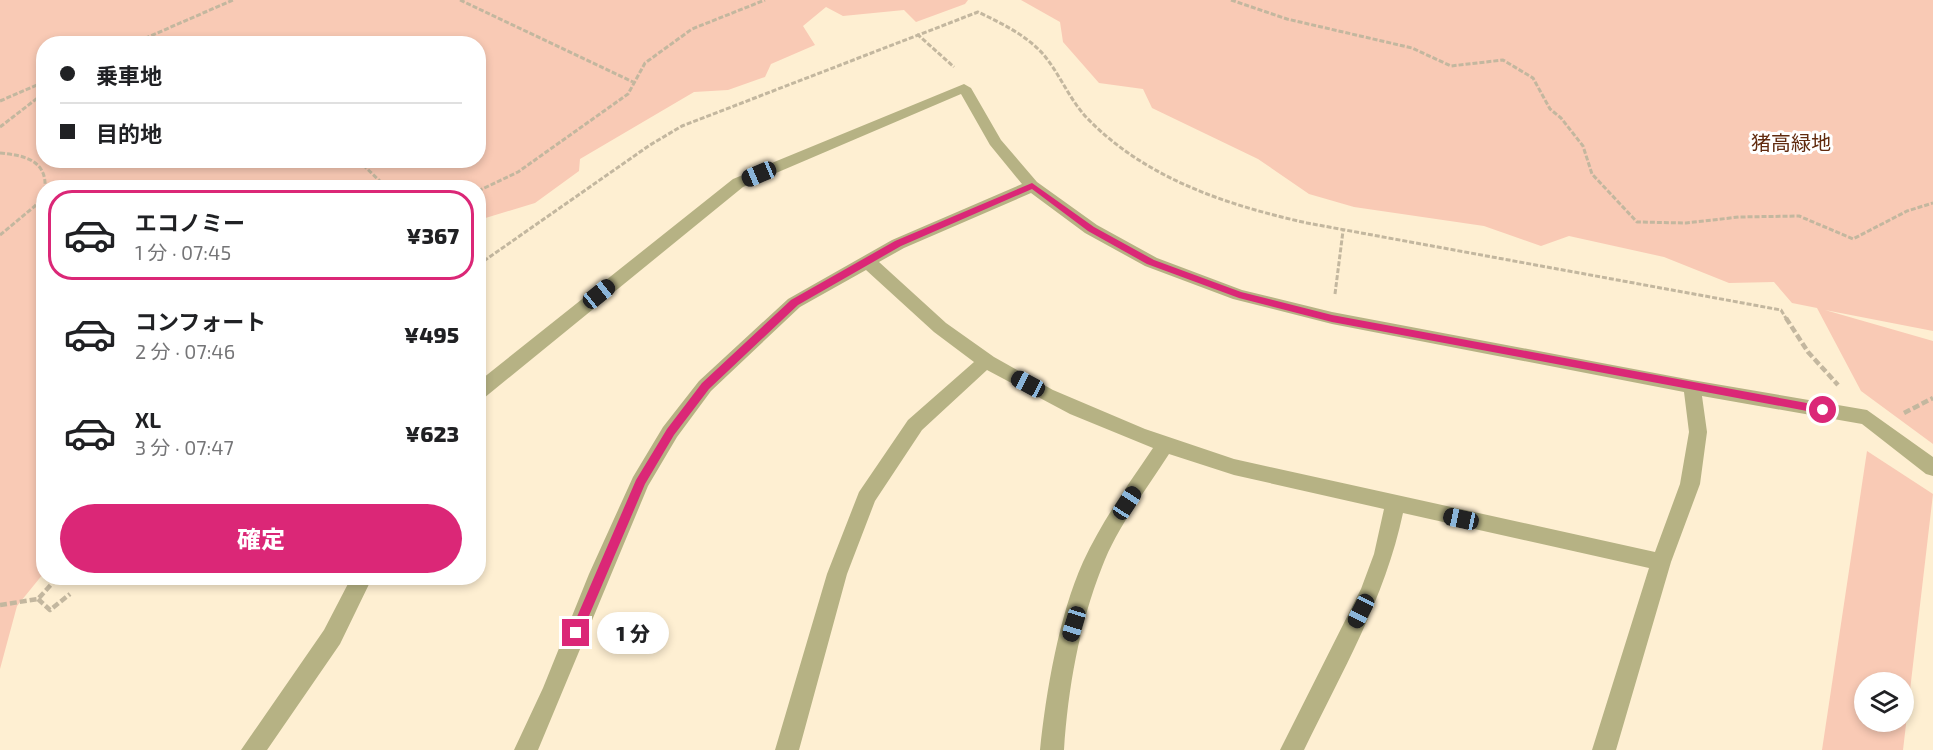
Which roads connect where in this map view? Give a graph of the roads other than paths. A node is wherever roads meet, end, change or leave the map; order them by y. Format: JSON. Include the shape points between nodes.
{"nodes":[{"id":1,"x":1032,"y":186,"type":"junction"},
{"id":2,"x":866,"y":260,"type":"junction"},
{"id":3,"x":986,"y":361,"type":"junction"},
{"id":4,"x":486,"y":387,"type":"edge"},
{"id":5,"x":1692,"y":387,"type":"junction"},
{"id":6,"x":1164,"y":446,"type":"junction"},
{"id":7,"x":1933,"y":468,"type":"edge"},
{"id":8,"x":1395,"y":505,"type":"junction"},
{"id":9,"x":1661,"y":562,"type":"junction"},
{"id":10,"x":358,"y":585,"type":"edge"},
{"id":11,"x":253,"y":750,"type":"edge"},
{"id":12,"x":526,"y":750,"type":"edge"},
{"id":13,"x":787,"y":750,"type":"edge"},
{"id":14,"x":1052,"y":750,"type":"edge"},
{"id":15,"x":1292,"y":750,"type":"edge"},
{"id":16,"x":1604,"y":750,"type":"edge"}],
"edges":[{"from":1,"to":2,"type":"street"},
{"from":1,"to":4,"type":"street","via":[[995,142],[964,88],[738,183]]},
{"from":1,"to":5,"type":"street","via":[[1091,229],[1150,262],[1239,295],[1332,318]]},
{"from":2,"to":3,"type":"street","via":[[913,305]]},
{"from":2,"to":12,"type":"street","via":[[794,303],[705,386],[670,432],[640,483]]},
{"from":3,"to":6,"type":"street","via":[[1071,407]]},
{"from":3,"to":13,"type":"street","via":[[915,425],[866,498],[837,574]]},
{"from":5,"to":7,"type":"street","via":[[1867,417]]},
{"from":5,"to":9,"type":"street","via":[[1698,432],[1690,484]]},
{"from":6,"to":8,"type":"street","via":[[1234,467]]},
{"from":6,"to":14,"type":"street","via":[[1092,565],[1068,644],[1054,715]]},
{"from":8,"to":9,"type":"street"},
{"from":8,"to":15,"type":"street","via":[[1371,591]]},
{"from":9,"to":16,"type":"street"},
{"from":10,"to":11,"type":"street","via":[[332,637]]}]}
